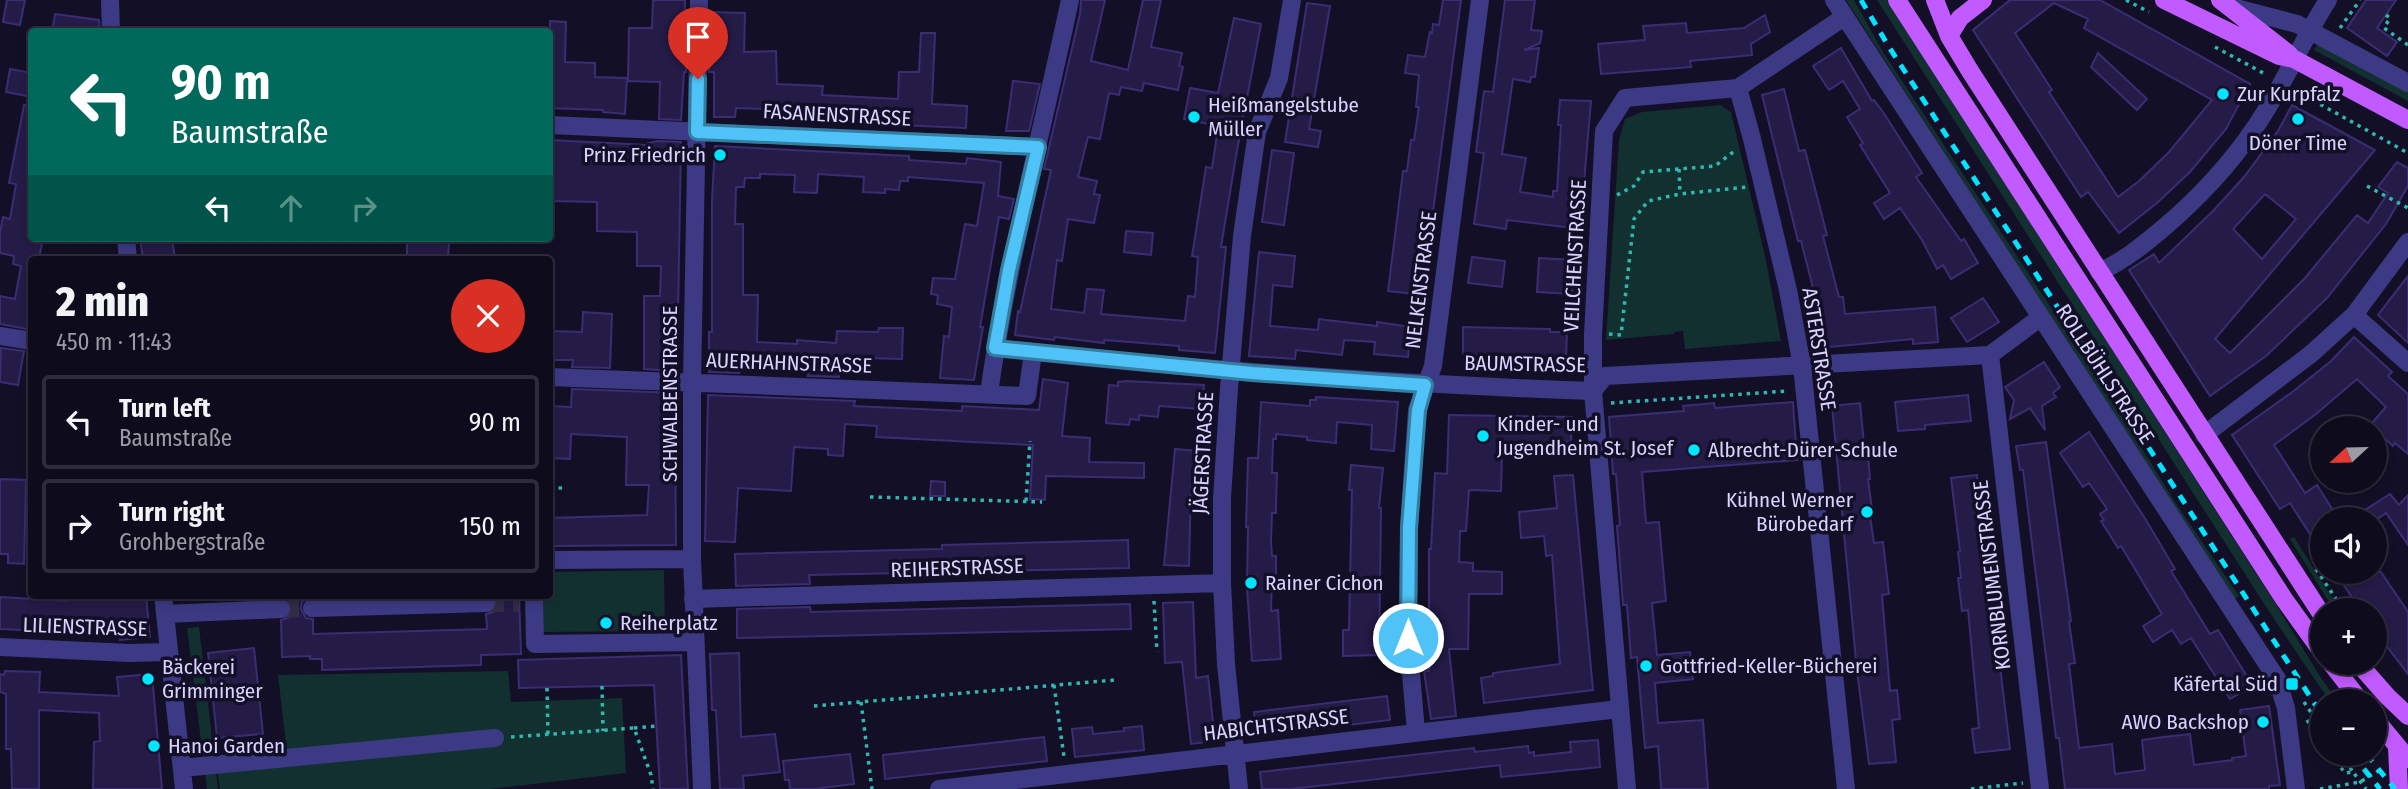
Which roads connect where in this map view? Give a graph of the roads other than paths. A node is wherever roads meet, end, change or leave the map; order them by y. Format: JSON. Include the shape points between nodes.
{"nodes":[{"id":1,"x":110,"y":0,"type":"edge"},
{"id":2,"x":699,"y":0,"type":"edge"},
{"id":3,"x":1070,"y":0,"type":"edge"},
{"id":4,"x":1292,"y":0,"type":"edge"},
{"id":5,"x":1480,"y":0,"type":"edge"},
{"id":6,"x":1834,"y":0,"type":"edge"},
{"id":7,"x":1897,"y":0,"type":"edge"},
{"id":8,"x":1935,"y":0,"type":"edge"},
{"id":9,"x":1983,"y":0,"type":"edge"},
{"id":10,"x":2164,"y":0,"type":"edge"},
{"id":11,"x":2328,"y":0,"type":"edge"},
{"id":12,"x":2226,"y":4,"type":"edge"},
{"id":13,"x":1844,"y":17,"type":"junction"},
{"id":14,"x":111,"y":28,"type":"edge"},
{"id":15,"x":2309,"y":29,"type":"junction"},
{"id":16,"x":1949,"y":36,"type":"junction"},
{"id":17,"x":2294,"y":59,"type":"junction"},
{"id":18,"x":2407,"y":82,"type":"edge"},
{"id":19,"x":1738,"y":88,"type":"junction"},
{"id":20,"x":2408,"y":120,"type":"edge"},
{"id":21,"x":553,"y":125,"type":"edge"},
{"id":22,"x":697,"y":132,"type":"junction"},
{"id":23,"x":1038,"y":147,"type":"junction"},
{"id":24,"x":2408,"y":242,"type":"edge"},
{"id":25,"x":2107,"y":268,"type":"junction"},
{"id":26,"x":2354,"y":314,"type":"junction"},
{"id":27,"x":2041,"y":317,"type":"junction"},
{"id":28,"x":0,"y":336,"type":"edge"},
{"id":29,"x":28,"y":340,"type":"edge"},
{"id":30,"x":995,"y":348,"type":"junction"},
{"id":31,"x":1033,"y":352,"type":"junction"},
{"id":32,"x":1990,"y":355,"type":"junction"},
{"id":33,"x":2408,"y":363,"type":"edge"},
{"id":34,"x":1802,"y":366,"type":"junction"},
{"id":35,"x":1230,"y":372,"type":"junction"},
{"id":36,"x":553,"y":377,"type":"edge"},
{"id":37,"x":692,"y":383,"type":"junction"},
{"id":38,"x":1425,"y":385,"type":"junction"},
{"id":39,"x":989,"y":393,"type":"junction"},
{"id":40,"x":1593,"y":397,"type":"junction"},
{"id":41,"x":2204,"y":435,"type":"junction"},
{"id":42,"x":692,"y":559,"type":"junction"},
{"id":43,"x":553,"y":560,"type":"edge"},
{"id":44,"x":1222,"y":583,"type":"junction"},
{"id":45,"x":2311,"y":598,"type":"edge"},
{"id":46,"x":163,"y":599,"type":"edge"},
{"id":47,"x":693,"y":599,"type":"junction"},
{"id":48,"x":529,"y":600,"type":"edge"},
{"id":49,"x":246,"y":603,"type":"edge"},
{"id":50,"x":486,"y":603,"type":"tunnel mouth"},
{"id":51,"x":312,"y":608,"type":"tunnel mouth"},
{"id":52,"x":281,"y":609,"type":"tunnel mouth"},
{"id":53,"x":165,"y":614,"type":"junction"},
{"id":54,"x":2310,"y":634,"type":"edge"},
{"id":55,"x":695,"y":642,"type":"junction"},
{"id":56,"x":0,"y":647,"type":"edge"},
{"id":57,"x":169,"y":652,"type":"junction"},
{"id":58,"x":2340,"y":675,"type":"edge"},
{"id":59,"x":2368,"y":675,"type":"edge"},
{"id":60,"x":2351,"y":689,"type":"edge"},
{"id":61,"x":1619,"y":709,"type":"junction"},
{"id":62,"x":2408,"y":716,"type":"edge"},
{"id":63,"x":1416,"y":732,"type":"junction"},
{"id":64,"x":2387,"y":734,"type":"edge"},
{"id":65,"x":495,"y":738,"type":"road end"},
{"id":66,"x":1236,"y":753,"type":"junction"},
{"id":67,"x":2402,"y":753,"type":"edge"},
{"id":68,"x":182,"y":768,"type":"junction"},
{"id":69,"x":2040,"y":785,"type":"edge"},
{"id":70,"x":184,"y":789,"type":"edge"},
{"id":71,"x":702,"y":789,"type":"edge"},
{"id":72,"x":939,"y":789,"type":"edge"},
{"id":73,"x":1240,"y":789,"type":"edge"},
{"id":74,"x":1626,"y":789,"type":"edge"},
{"id":75,"x":1846,"y":789,"type":"edge"},
{"id":76,"x":2296,"y":789,"type":"edge"},
{"id":77,"x":2399,"y":789,"type":"edge"}],
"edges":[{"from":1,"to":14,"type":"street"},
{"from":2,"to":22,"type":"street","name":"SCHWALBENSTRASSE"},
{"from":3,"to":23,"type":"street"},
{"from":4,"to":35,"type":"street","name":"JÄGERSTRASSE","via":[[1279,78],[1257,132]]},
{"from":5,"to":38,"type":"street","name":"NELKENSTRASSE","via":[[1433,366]]},
{"from":6,"to":13,"type":"street","name":"ROLLBÜHLSTRASSE"},
{"from":7,"to":54,"type":"main road","name":"ROLLBÜHLSTRASSE"},
{"from":8,"to":16,"type":"main road"},
{"from":9,"to":16,"type":"main road","via":[[1960,18]]},
{"from":10,"to":17,"type":"main road"},
{"from":11,"to":15,"type":"street"},
{"from":12,"to":15,"type":"street"},
{"from":12,"to":17,"type":"main road"},
{"from":13,"to":19,"type":"street","name":"VEILCHENSTRASSE"},
{"from":13,"to":27,"type":"street","name":"ROLLBÜHLSTRASSE"},
{"from":15,"to":17,"type":"street"},
{"from":15,"to":18,"type":"street"},
{"from":16,"to":25,"type":"main road"},
{"from":17,"to":20,"type":"main road"},
{"from":17,"to":25,"type":"street","via":[[2257,125],[2221,172],[2188,207]]},
{"from":19,"to":34,"type":"street","name":"ASTERSTRASSE"},
{"from":19,"to":40,"type":"street","name":"VEILCHENSTRASSE","via":[[1625,98],[1604,131]]},
{"from":21,"to":22,"type":"street","name":"FASANENSTRASSE"},
{"from":22,"to":23,"type":"street","name":"FASANENSTRASSE"},
{"from":22,"to":37,"type":"street","name":"SCHWALBENSTRASSE"},
{"from":23,"to":30,"type":"street"},
{"from":24,"to":26,"type":"street"},
{"from":25,"to":41,"type":"main road"},
{"from":26,"to":33,"type":"street"},
{"from":26,"to":41,"type":"street","via":[[2312,354]]},
{"from":27,"to":32,"type":"street"},
{"from":27,"to":76,"type":"street","name":"ROLLBÜHLSTRASSE","via":[[2277,679],[2286,708]]},
{"from":28,"to":29,"type":"street"},
{"from":30,"to":31,"type":"street","name":"BAUMSTRASSE"},
{"from":30,"to":39,"type":"street"},
{"from":31,"to":35,"type":"street","name":"BAUMSTRASSE"},
{"from":31,"to":39,"type":"street","name":"AUERHAHNSTRASSE","via":[[1027,396]]},
{"from":32,"to":34,"type":"street","name":"BAUMSTRASSE"},
{"from":32,"to":69,"type":"street","name":"KORNBLUMENSTRASSE"},
{"from":34,"to":40,"type":"street","name":"BAUMSTRASSE","via":[[1605,376]]},
{"from":34,"to":75,"type":"street","name":"ASTERSTRASSE"},
{"from":35,"to":38,"type":"street","name":"BAUMSTRASSE"},
{"from":35,"to":44,"type":"street","name":"JÄGERSTRASSE"},
{"from":36,"to":37,"type":"street","name":"AUERHAHNSTRASSE"},
{"from":37,"to":39,"type":"street","name":"AUERHAHNSTRASSE"},
{"from":37,"to":42,"type":"street","name":"SCHWALBENSTRASSE"},
{"from":38,"to":40,"type":"street","name":"BAUMSTRASSE"},
{"from":38,"to":63,"type":"street","name":"NELKENSTRASSE","via":[[1418,410],[1409,528],[1408,638]]},
{"from":40,"to":61,"type":"street","name":"VEILCHENSTRASSE"},
{"from":41,"to":45,"type":"main road"},
{"from":42,"to":43,"type":"street"},
{"from":42,"to":47,"type":"street","name":"SCHWALBENSTRASSE"},
{"from":44,"to":47,"type":"street","name":"REIHERSTRASSE"},
{"from":44,"to":66,"type":"street","name":"JÄGERSTRASSE"},
{"from":46,"to":53,"type":"street"},
{"from":47,"to":55,"type":"street","name":"SCHWALBENSTRASSE"},
{"from":48,"to":55,"type":"street","via":[[535,644]]},
{"from":49,"to":52,"type":"street"},
{"from":49,"to":53,"type":"street"},
{"from":50,"to":51,"type":"street"},
{"from":53,"to":57,"type":"street"},
{"from":55,"to":71,"type":"street","name":"SCHWALBENSTRASSE"},
{"from":56,"to":57,"type":"street","name":"LILIENSTRASSE"},
{"from":57,"to":68,"type":"street"},
{"from":58,"to":60,"type":"main road"},
{"from":59,"to":62,"type":"main road"},
{"from":61,"to":63,"type":"street","name":"HABICHTSTRASSE"},
{"from":61,"to":74,"type":"street","name":"VEILCHENSTRASSE"},
{"from":63,"to":66,"type":"street","name":"HABICHTSTRASSE"},
{"from":64,"to":67,"type":"main road"},
{"from":65,"to":68,"type":"street"},
{"from":66,"to":72,"type":"street","name":"HABICHTSTRASSE"},
{"from":66,"to":73,"type":"street","name":"JÄGERSTRASSE"},
{"from":67,"to":77,"type":"main road"},
{"from":68,"to":70,"type":"street"}]}
